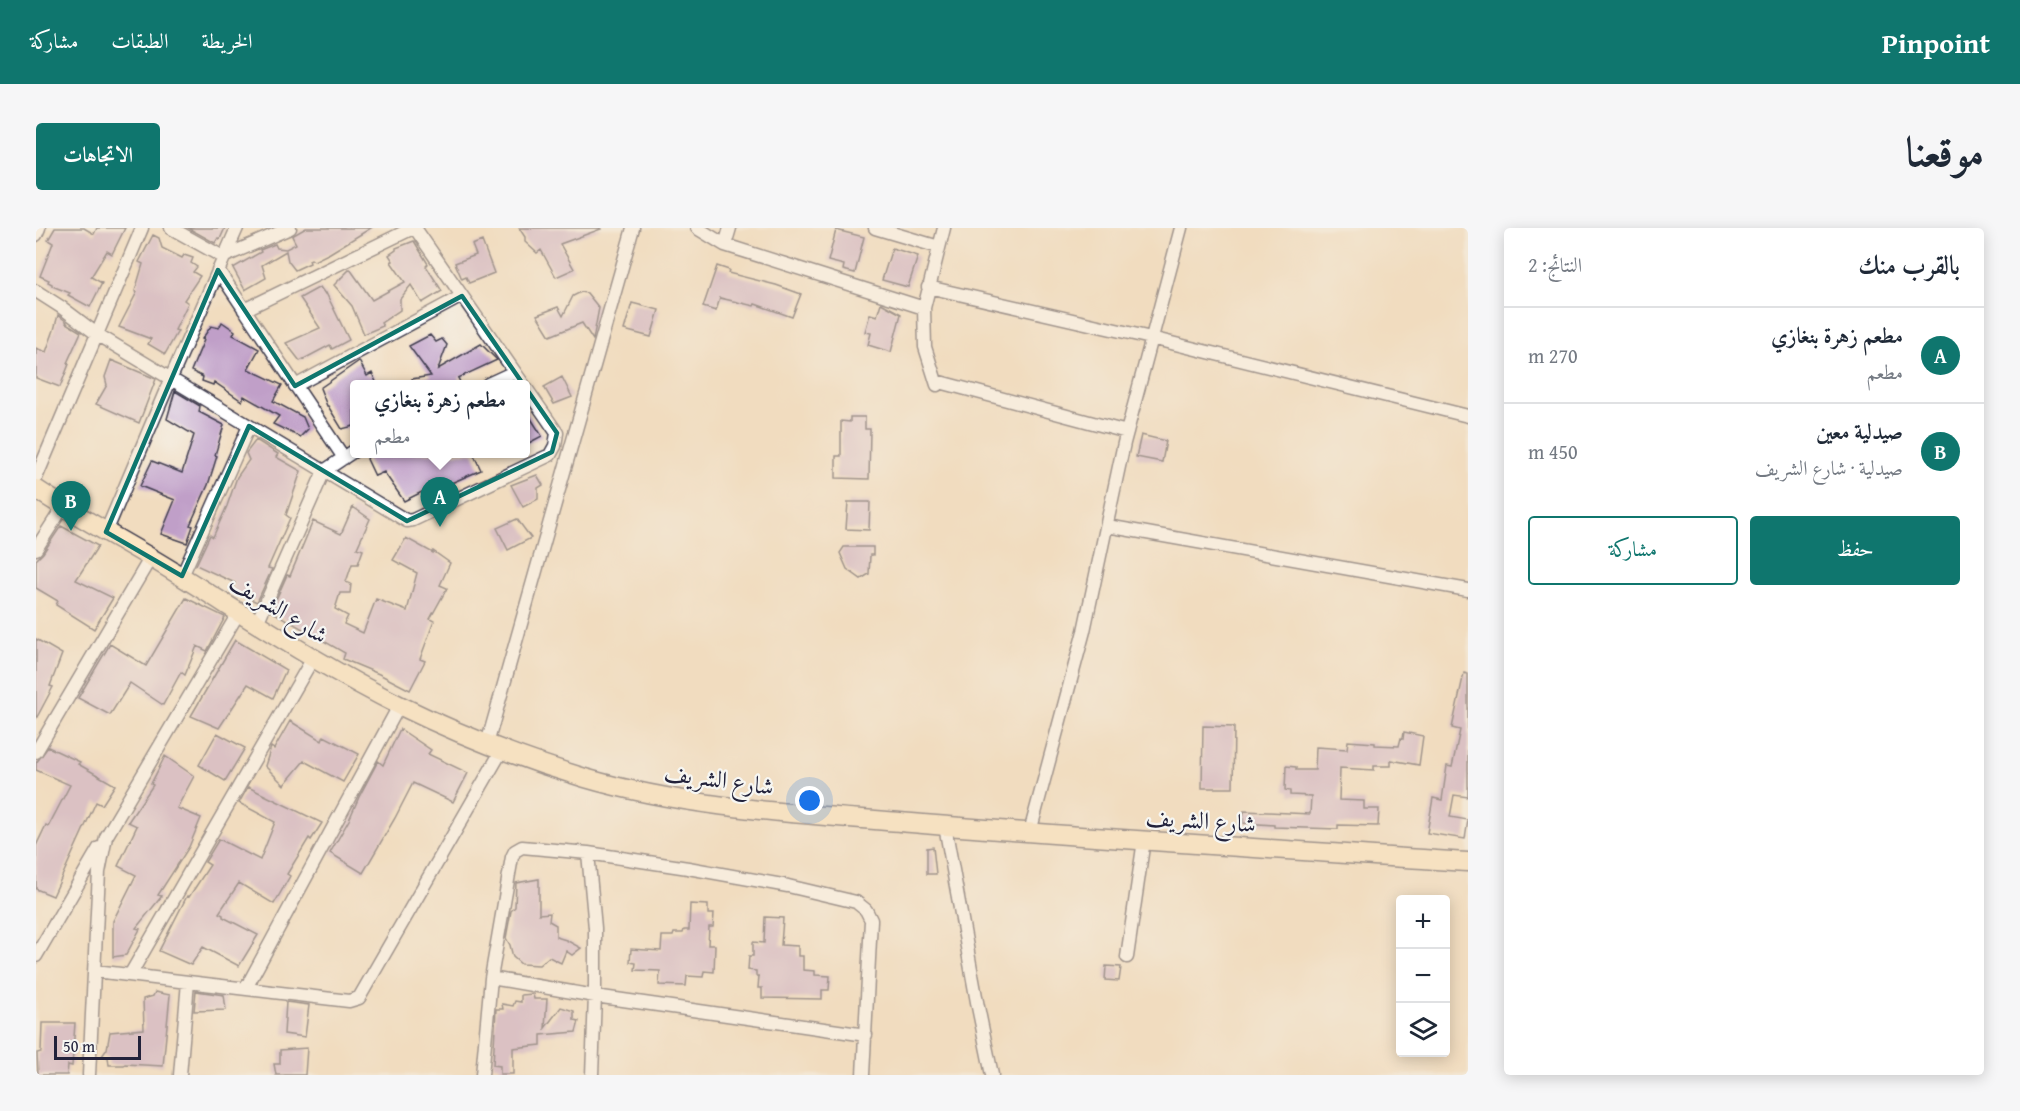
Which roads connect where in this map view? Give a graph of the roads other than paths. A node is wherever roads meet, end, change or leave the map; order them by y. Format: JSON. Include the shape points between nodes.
{"nodes":[{"id":1,"x":39,"y":228,"type":"edge"},
{"id":2,"x":142,"y":228,"type":"edge"},
{"id":3,"x":171,"y":228,"type":"edge"},
{"id":4,"x":237,"y":228,"type":"edge"},
{"id":5,"x":290,"y":228,"type":"edge"},
{"id":6,"x":414,"y":228,"type":"edge"},
{"id":7,"x":633,"y":228,"type":"edge"},
{"id":8,"x":697,"y":228,"type":"edge"},
{"id":9,"x":730,"y":228,"type":"edge"},
{"id":10,"x":875,"y":228,"type":"edge"},
{"id":11,"x":944,"y":228,"type":"edge"},
{"id":12,"x":1181,"y":228,"type":"edge"},
{"id":13,"x":36,"y":235,"type":"edge"},
{"id":14,"x":725,"y":245,"type":"junction"},
{"id":15,"x":939,"y":247,"type":"junction"},
{"id":16,"x":223,"y":257,"type":"junction"},
{"id":17,"x":218,"y":270,"type":"junction"},
{"id":18,"x":928,"y":287,"type":"junction"},
{"id":19,"x":36,"y":291,"type":"edge"},
{"id":20,"x":462,"y":296,"type":"junction"},
{"id":21,"x":924,"y":308,"type":"junction"},
{"id":22,"x":244,"y":310,"type":"junction"},
{"id":23,"x":98,"y":334,"type":"junction"},
{"id":24,"x":1151,"y":338,"type":"junction"},
{"id":25,"x":514,"y":372,"type":"junction"},
{"id":26,"x":171,"y":378,"type":"junction"},
{"id":27,"x":497,"y":380,"type":"edge"},
{"id":28,"x":520,"y":380,"type":"edge"},
{"id":29,"x":295,"y":386,"type":"junction"},
{"id":30,"x":530,"y":395,"type":"edge"},
{"id":31,"x":1468,"y":416,"type":"edge"},
{"id":32,"x":249,"y":426,"type":"junction"},
{"id":33,"x":1127,"y":432,"type":"junction"},
{"id":34,"x":350,"y":454,"type":"edge"},
{"id":35,"x":344,"y":458,"type":"junction"},
{"id":36,"x":324,"y":471,"type":"junction"},
{"id":37,"x":36,"y":478,"type":"edge"},
{"id":38,"x":36,"y":489,"type":"edge"},
{"id":39,"x":63,"y":507,"type":"junction"},
{"id":40,"x":1107,"y":526,"type":"junction"},
{"id":41,"x":106,"y":532,"type":"junction"},
{"id":42,"x":36,"y":549,"type":"edge"},
{"id":43,"x":151,"y":557,"type":"junction"},
{"id":44,"x":182,"y":576,"type":"junction"},
{"id":45,"x":1468,"y":590,"type":"edge"},
{"id":46,"x":239,"y":612,"type":"junction"},
{"id":47,"x":257,"y":623,"type":"junction"},
{"id":48,"x":313,"y":658,"type":"junction"},
{"id":49,"x":399,"y":706,"type":"junction"},
{"id":50,"x":495,"y":747,"type":"junction"},
{"id":51,"x":36,"y":752,"type":"edge"},
{"id":52,"x":945,"y":826,"type":"junction"},
{"id":53,"x":1030,"y":832,"type":"junction"},
{"id":54,"x":106,"y":837,"type":"junction"},
{"id":55,"x":1144,"y":840,"type":"junction"},
{"id":56,"x":588,"y":853,"type":"junction"},
{"id":57,"x":1468,"y":862,"type":"edge"},
{"id":58,"x":36,"y":956,"type":"edge"},
{"id":59,"x":1127,"y":957,"type":"dead end"},
{"id":60,"x":94,"y":971,"type":"junction"},
{"id":61,"x":130,"y":975,"type":"junction"},
{"id":62,"x":491,"y":978,"type":"junction"},
{"id":63,"x":188,"y":982,"type":"junction"},
{"id":64,"x":246,"y":988,"type":"junction"},
{"id":65,"x":595,"y":996,"type":"junction"},
{"id":66,"x":866,"y":1035,"type":"junction"},
{"id":67,"x":89,"y":1075,"type":"edge"},
{"id":68,"x":180,"y":1075,"type":"edge"},
{"id":69,"x":482,"y":1075,"type":"edge"},
{"id":70,"x":592,"y":1075,"type":"edge"},
{"id":71,"x":863,"y":1075,"type":"edge"},
{"id":72,"x":992,"y":1075,"type":"edge"}],
"edges":[{"from":1,"to":13,"type":"street"},
{"from":2,"to":23,"type":"street"},
{"from":3,"to":16,"type":"street"},
{"from":4,"to":16,"type":"street"},
{"from":5,"to":16,"type":"street"},
{"from":6,"to":20,"type":"street"},
{"from":6,"to":22,"type":"street"},
{"from":7,"to":50,"type":"street"},
{"from":8,"to":14,"type":"street"},
{"from":9,"to":14,"type":"street"},
{"from":10,"to":15,"type":"street"},
{"from":11,"to":15,"type":"street"},
{"from":12,"to":24,"type":"street"},
{"from":14,"to":21,"type":"street"},
{"from":15,"to":18,"type":"street"},
{"from":16,"to":17,"type":"street"},
{"from":17,"to":22,"type":"street"},
{"from":17,"to":26,"type":"street"},
{"from":18,"to":21,"type":"street"},
{"from":18,"to":24,"type":"street"},
{"from":19,"to":23,"type":"street"},
{"from":20,"to":25,"type":"street"},
{"from":20,"to":29,"type":"street"},
{"from":21,"to":33,"type":"street","via":[[925,347],[937,383]]},
{"from":22,"to":29,"type":"street"},
{"from":23,"to":26,"type":"street"},
{"from":23,"to":37,"type":"street"},
{"from":24,"to":31,"type":"street"},
{"from":24,"to":33,"type":"street"},
{"from":25,"to":27,"type":"street"},
{"from":25,"to":28,"type":"street"},
{"from":26,"to":32,"type":"street"},
{"from":26,"to":41,"type":"street"},
{"from":29,"to":35,"type":"street"},
{"from":30,"to":36,"type":"street","via":[[557,433],[550,455],[413,520],[402,519]]},
{"from":32,"to":36,"type":"street"},
{"from":32,"to":44,"type":"street"},
{"from":33,"to":40,"type":"street"},
{"from":34,"to":35,"type":"street"},
{"from":35,"to":36,"type":"street"},
{"from":36,"to":47,"type":"street"},
{"from":38,"to":39,"type":"main road","name":"شارع الشريف"},
{"from":39,"to":41,"type":"main road","name":"شارع الشريف"},
{"from":39,"to":42,"type":"street"},
{"from":40,"to":45,"type":"street"},
{"from":40,"to":53,"type":"street","via":[[1084,632]]},
{"from":41,"to":43,"type":"main road","name":"شارع الشريف"},
{"from":43,"to":44,"type":"main road","name":"شارع الشريف"},
{"from":43,"to":51,"type":"street"},
{"from":44,"to":46,"type":"main road","name":"شارع الشريف"},
{"from":46,"to":47,"type":"main road","name":"شارع الشريف"},
{"from":46,"to":54,"type":"street"},
{"from":47,"to":48,"type":"main road","name":"شارع الشريف"},
{"from":48,"to":49,"type":"main road","name":"شارع الشريف"},
{"from":48,"to":61,"type":"street"},
{"from":49,"to":50,"type":"main road","name":"شارع الشريف"},
{"from":49,"to":64,"type":"street"},
{"from":50,"to":52,"type":"main road","name":"شارع الشريف","via":[[585,778],[702,803]]},
{"from":50,"to":64,"type":"street","via":[[359,998],[350,1001]]},
{"from":52,"to":53,"type":"main road","name":"شارع الشريف"},
{"from":52,"to":72,"type":"street"},
{"from":53,"to":55,"type":"main road","name":"شارع الشريف"},
{"from":54,"to":58,"type":"street"},
{"from":54,"to":60,"type":"street","via":[[99,872]]},
{"from":55,"to":57,"type":"main road","name":"شارع الشريف"},
{"from":55,"to":59,"type":"street"},
{"from":56,"to":62,"type":"street","via":[[528,847],[515,851]]},
{"from":56,"to":65,"type":"street"},
{"from":56,"to":66,"type":"street","via":[[788,886],[856,902],[871,920]]},
{"from":60,"to":61,"type":"street"},
{"from":60,"to":67,"type":"street"},
{"from":61,"to":63,"type":"street"},
{"from":62,"to":65,"type":"street"},
{"from":62,"to":69,"type":"street"},
{"from":63,"to":64,"type":"street"},
{"from":63,"to":68,"type":"street"},
{"from":65,"to":66,"type":"street"},
{"from":65,"to":70,"type":"street"},
{"from":66,"to":71,"type":"street"}]}
